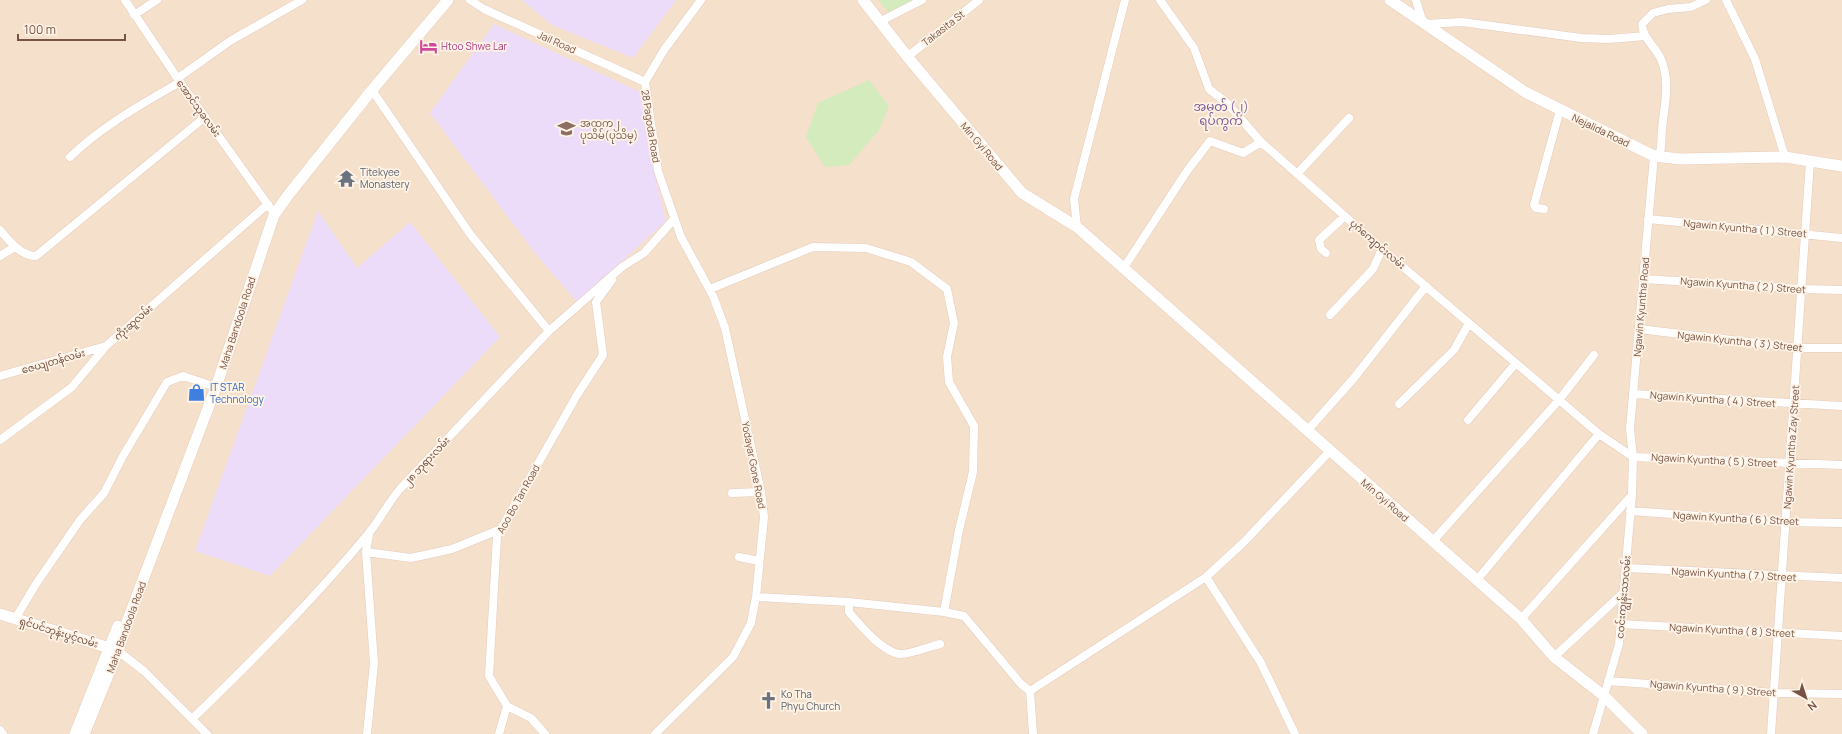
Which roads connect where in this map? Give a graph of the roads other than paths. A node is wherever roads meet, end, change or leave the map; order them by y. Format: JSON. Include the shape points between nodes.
{"nodes":[{"id":1,"x":125,"y":0,"type":"edge"},
{"id":2,"x":157,"y":0,"type":"edge"},
{"id":3,"x":302,"y":0,"type":"edge"},
{"id":4,"x":439,"y":0,"type":"edge"},
{"id":5,"x":448,"y":0,"type":"edge"},
{"id":6,"x":470,"y":0,"type":"edge"},
{"id":7,"x":701,"y":0,"type":"edge"},
{"id":8,"x":863,"y":0,"type":"edge"},
{"id":9,"x":922,"y":0,"type":"edge"},
{"id":10,"x":979,"y":0,"type":"edge"},
{"id":11,"x":1125,"y":0,"type":"edge"},
{"id":12,"x":1160,"y":0,"type":"edge"},
{"id":13,"x":1390,"y":0,"type":"edge"},
{"id":14,"x":1416,"y":0,"type":"edge"},
{"id":15,"x":1706,"y":0,"type":"edge"},
{"id":16,"x":1726,"y":0,"type":"edge"},
{"id":17,"x":134,"y":14,"type":"junction"},
{"id":18,"x":881,"y":21,"type":"junction"},
{"id":19,"x":1424,"y":23,"type":"junction"},
{"id":20,"x":1645,"y":36,"type":"junction"},
{"id":21,"x":907,"y":57,"type":"junction"},
{"id":22,"x":179,"y":80,"type":"junction"},
{"id":23,"x":645,"y":82,"type":"junction"},
{"id":24,"x":372,"y":90,"type":"junction"},
{"id":25,"x":1560,"y":110,"type":"junction"},
{"id":26,"x":205,"y":116,"type":"junction"},
{"id":27,"x":1349,"y":118,"type":"dead end"},
{"id":28,"x":1261,"y":142,"type":"junction"},
{"id":29,"x":1654,"y":156,"type":"junction"},
{"id":30,"x":70,"y":157,"type":"dead end"},
{"id":31,"x":1786,"y":157,"type":"junction"},
{"id":32,"x":1810,"y":161,"type":"junction"},
{"id":33,"x":1842,"y":166,"type":"edge"},
{"id":34,"x":1298,"y":174,"type":"junction"},
{"id":35,"x":271,"y":209,"type":"junction"},
{"id":36,"x":1544,"y":209,"type":"dead end"},
{"id":37,"x":1345,"y":216,"type":"junction"},
{"id":38,"x":674,"y":219,"type":"junction"},
{"id":39,"x":1648,"y":219,"type":"junction"},
{"id":40,"x":1077,"y":227,"type":"junction"},
{"id":41,"x":0,"y":230,"type":"edge"},
{"id":42,"x":1805,"y":234,"type":"junction"},
{"id":43,"x":1842,"y":238,"type":"edge"},
{"id":44,"x":15,"y":247,"type":"junction"},
{"id":45,"x":1382,"y":249,"type":"junction"},
{"id":46,"x":1326,"y":254,"type":"dead end"},
{"id":47,"x":0,"y":256,"type":"edge"},
{"id":48,"x":622,"y":267,"type":"junction"},
{"id":49,"x":1123,"y":269,"type":"junction"},
{"id":50,"x":1643,"y":279,"type":"junction"},
{"id":51,"x":1426,"y":286,"type":"junction"},
{"id":52,"x":710,"y":289,"type":"junction"},
{"id":53,"x":1802,"y":289,"type":"junction"},
{"id":54,"x":1842,"y":290,"type":"edge"},
{"id":55,"x":1330,"y":315,"type":"dead end"},
{"id":56,"x":1469,"y":323,"type":"junction"},
{"id":57,"x":1639,"y":330,"type":"junction"},
{"id":58,"x":549,"y":331,"type":"junction"},
{"id":59,"x":106,"y":346,"type":"junction"},
{"id":60,"x":1798,"y":348,"type":"junction"},
{"id":61,"x":1842,"y":348,"type":"edge"},
{"id":62,"x":1594,"y":355,"type":"dead end"},
{"id":63,"x":1516,"y":363,"type":"junction"},
{"id":64,"x":0,"y":376,"type":"edge"},
{"id":65,"x":213,"y":386,"type":"junction"},
{"id":66,"x":1633,"y":394,"type":"junction"},
{"id":67,"x":1560,"y":400,"type":"junction"},
{"id":68,"x":1399,"y":404,"type":"dead end"},
{"id":69,"x":1795,"y":404,"type":"junction"},
{"id":70,"x":1842,"y":406,"type":"edge"},
{"id":71,"x":1468,"y":420,"type":"dead end"},
{"id":72,"x":1307,"y":431,"type":"junction"},
{"id":73,"x":1599,"y":434,"type":"junction"},
{"id":74,"x":0,"y":440,"type":"edge"},
{"id":75,"x":1330,"y":451,"type":"junction"},
{"id":76,"x":1633,"y":457,"type":"junction"},
{"id":77,"x":1790,"y":464,"type":"junction"},
{"id":78,"x":1842,"y":465,"type":"edge"},
{"id":79,"x":761,"y":492,"type":"junction"},
{"id":80,"x":732,"y":493,"type":"dead end"},
{"id":81,"x":1632,"y":495,"type":"junction"},
{"id":82,"x":1630,"y":511,"type":"junction"},
{"id":83,"x":1786,"y":522,"type":"junction"},
{"id":84,"x":1842,"y":523,"type":"edge"},
{"id":85,"x":501,"y":529,"type":"junction"},
{"id":86,"x":369,"y":533,"type":"junction"},
{"id":87,"x":1433,"y":541,"type":"junction"},
{"id":88,"x":366,"y":552,"type":"junction"},
{"id":89,"x":739,"y":557,"type":"dead end"},
{"id":90,"x":759,"y":561,"type":"junction"},
{"id":91,"x":1626,"y":568,"type":"junction"},
{"id":92,"x":1206,"y":577,"type":"junction"},
{"id":93,"x":1782,"y":577,"type":"junction"},
{"id":94,"x":1842,"y":578,"type":"edge"},
{"id":95,"x":1476,"y":580,"type":"junction"},
{"id":96,"x":1624,"y":592,"type":"junction"},
{"id":97,"x":756,"y":597,"type":"junction"},
{"id":98,"x":849,"y":602,"type":"junction"},
{"id":99,"x":944,"y":612,"type":"junction"},
{"id":100,"x":0,"y":614,"type":"edge"},
{"id":101,"x":15,"y":619,"type":"junction"},
{"id":102,"x":1521,"y":619,"type":"junction"},
{"id":103,"x":1621,"y":624,"type":"junction"},
{"id":104,"x":1778,"y":634,"type":"junction"},
{"id":105,"x":1842,"y":636,"type":"edge"},
{"id":106,"x":940,"y":644,"type":"dead end"},
{"id":107,"x":114,"y":650,"type":"junction"},
{"id":108,"x":1554,"y":658,"type":"junction"},
{"id":109,"x":1608,"y":681,"type":"junction"},
{"id":110,"x":1030,"y":691,"type":"junction"},
{"id":111,"x":1774,"y":693,"type":"junction"},
{"id":112,"x":1842,"y":694,"type":"edge"},
{"id":113,"x":1604,"y":696,"type":"junction"},
{"id":114,"x":507,"y":706,"type":"junction"},
{"id":115,"x":194,"y":718,"type":"junction"},
{"id":116,"x":0,"y":730,"type":"edge"},
{"id":117,"x":3,"y":734,"type":"edge"},
{"id":118,"x":75,"y":734,"type":"edge"},
{"id":119,"x":84,"y":734,"type":"edge"},
{"id":120,"x":207,"y":734,"type":"edge"},
{"id":121,"x":367,"y":734,"type":"edge"},
{"id":122,"x":499,"y":734,"type":"edge"},
{"id":123,"x":545,"y":734,"type":"edge"},
{"id":124,"x":655,"y":734,"type":"edge"},
{"id":125,"x":1033,"y":734,"type":"edge"},
{"id":126,"x":1296,"y":734,"type":"edge"},
{"id":127,"x":1593,"y":734,"type":"edge"},
{"id":128,"x":1642,"y":734,"type":"edge"},
{"id":129,"x":1771,"y":734,"type":"edge"}],
"edges":[{"from":1,"to":17,"type":"street","name":"အောင်သုခလမ်း"},
{"from":2,"to":17,"type":"street"},
{"from":3,"to":22,"type":"street","via":[[230,41]]},
{"from":4,"to":35,"type":"main road","name":"Maha Bandoola Road","via":[[368,84]]},
{"from":5,"to":24,"type":"main road","name":"Maha Bandoola Road"},
{"from":6,"to":23,"type":"street","name":"Jail Road","via":[[484,9]]},
{"from":7,"to":23,"type":"street","name":"28 Pagoda Road","via":[[664,50]]},
{"from":8,"to":18,"type":"main road","name":"Min Gyi Road"},
{"from":9,"to":18,"type":"street"},
{"from":10,"to":21,"type":"street","name":"Takasita St"},
{"from":11,"to":40,"type":"street","via":[[1074,199]]},
{"from":12,"to":28,"type":"street","name":"ပုဂံကျောင်းလမ်း","via":[[1194,48],[1209,89],[1227,103]]},
{"from":13,"to":19,"type":"main road","name":"Nejalida Road"},
{"from":14,"to":19,"type":"street"},
{"from":15,"to":20,"type":"street","via":[[1691,7],[1653,12],[1642,24]]},
{"from":16,"to":31,"type":"street","via":[[1755,59]]},
{"from":17,"to":22,"type":"street","name":"အောင်သုခလမ်း"},
{"from":18,"to":21,"type":"main road","name":"Min Gyi Road"},
{"from":19,"to":20,"type":"street","via":[[1462,22],[1581,38]]},
{"from":19,"to":25,"type":"main road","name":"Nejalida Road","via":[[1525,92]]},
{"from":20,"to":29,"type":"street","name":"Ngawin Kyuntha Road","via":[[1660,57],[1666,80],[1662,145],[1660,152]]},
{"from":21,"to":40,"type":"main road","name":"Min Gyi Road","via":[[1022,193]]},
{"from":22,"to":26,"type":"street","name":"အောင်သုခလမ်း"},
{"from":22,"to":30,"type":"street","via":[[120,118]]},
{"from":23,"to":38,"type":"street","name":"28 Pagoda Road","via":[[658,171]]},
{"from":24,"to":35,"type":"main road","name":"Maha Bandoola Road","via":[[289,194]]},
{"from":24,"to":58,"type":"street","via":[[470,234]]},
{"from":25,"to":29,"type":"main road","name":"Nejalida Road"},
{"from":25,"to":36,"type":"street","via":[[1534,205],[1536,208]]},
{"from":26,"to":35,"type":"street","name":"အောင်သုခလမ်း"},
{"from":26,"to":44,"type":"street","via":[[36,256],[30,256]]},
{"from":27,"to":34,"type":"street"},
{"from":28,"to":34,"type":"street","name":"ပုဂံကျောင်းလမ်း"},
{"from":28,"to":49,"type":"street","via":[[1243,153],[1210,141],[1187,171]]},
{"from":29,"to":31,"type":"main road","name":"Nejalida Road","via":[[1680,159]]},
{"from":29,"to":39,"type":"street","name":"Ngawin Kyuntha Road"},
{"from":31,"to":32,"type":"main road","name":"Nejalida Road"},
{"from":32,"to":33,"type":"main road","name":"Nejalida Road"},
{"from":32,"to":42,"type":"street","name":"Ngawin Kyuntha Zay Street"},
{"from":34,"to":37,"type":"street","name":"ပုဂံကျောင်းလမ်း"},
{"from":35,"to":59,"type":"street","name":"ကိုးဆူလမ်း"},
{"from":35,"to":65,"type":"main road","name":"Maha Bandoola Road"},
{"from":37,"to":45,"type":"street","name":"ပုဂံကျောင်းလမ်း"},
{"from":37,"to":46,"type":"street","via":[[1319,240]]},
{"from":38,"to":48,"type":"street","name":"၂၈ ဘုရားလမ်း","via":[[644,253]]},
{"from":38,"to":52,"type":"street","name":"Yodayar Gone Road","via":[[681,237]]},
{"from":39,"to":42,"type":"street","name":"Ngawin Kyuntha ( 1 ) Street"},
{"from":39,"to":50,"type":"street","name":"Ngawin Kyuntha Road"},
{"from":40,"to":49,"type":"main road","name":"Min Gyi Road"},
{"from":41,"to":44,"type":"street"},
{"from":42,"to":43,"type":"street","name":"Ngawin Kyuntha ( 1 ) Street"},
{"from":42,"to":53,"type":"street","name":"Ngawin Kyuntha Zay Street"},
{"from":44,"to":47,"type":"street"},
{"from":45,"to":51,"type":"street","name":"ပုဂံကျောင်းလမ်း"},
{"from":45,"to":55,"type":"street","via":[[1373,269]]},
{"from":48,"to":58,"type":"street","name":"၂၈ ဘုရားလမ်း"},
{"from":48,"to":85,"type":"street","name":"Aoo Bo Tan Road","via":[[596,302],[603,355],[577,395]]},
{"from":49,"to":72,"type":"main road","name":"Min Gyi Road"},
{"from":50,"to":53,"type":"street","name":"Ngawin Kyuntha ( 2 ) Street"},
{"from":50,"to":57,"type":"street","name":"Ngawin Kyuntha Road"},
{"from":51,"to":56,"type":"street","name":"ပုဂံကျောင်းလမ်း"},
{"from":51,"to":72,"type":"street","via":[[1354,378]]},
{"from":52,"to":79,"type":"street","name":"Yodayar Gone Road","via":[[725,328]]},
{"from":52,"to":99,"type":"street","via":[[813,247],[866,248],[911,262],[947,289],[954,323],[947,357],[949,382],[974,426],[973,472]]},
{"from":53,"to":54,"type":"street","name":"Ngawin Kyuntha ( 2 ) Street"},
{"from":53,"to":60,"type":"street","name":"Ngawin Kyuntha Zay Street"},
{"from":56,"to":63,"type":"street","name":"ပုဂံကျောင်းလမ်း"},
{"from":56,"to":68,"type":"street","via":[[1454,350]]},
{"from":57,"to":60,"type":"street","name":"Ngawin Kyuntha ( 3 ) Street"},
{"from":57,"to":66,"type":"street","name":"Ngawin Kyuntha Road"},
{"from":58,"to":86,"type":"street","name":"၂၈ ဘုရားလမ်း","via":[[400,489]]},
{"from":59,"to":64,"type":"street","name":"ဇေယျတန်လမ်း"},
{"from":59,"to":74,"type":"street","name":"ကိုးဆူလမ်း","via":[[72,387]]},
{"from":60,"to":61,"type":"street","name":"Ngawin Kyuntha ( 3 ) Street"},
{"from":60,"to":69,"type":"street","name":"Ngawin Kyuntha Zay Street"},
{"from":62,"to":67,"type":"street"},
{"from":63,"to":67,"type":"street","name":"ပုဂံကျောင်းလမ်း"},
{"from":63,"to":71,"type":"street"},
{"from":65,"to":101,"type":"street","via":[[183,376],[167,382],[104,493],[80,520]]},
{"from":65,"to":107,"type":"main road","name":"Maha Bandoola Road"},
{"from":66,"to":69,"type":"street","name":"Ngawin Kyuntha ( 4 ) Street"},
{"from":66,"to":76,"type":"street","name":"Ngawin Kyuntha Road","via":[[1630,429]]},
{"from":67,"to":73,"type":"street","name":"ပုဂံကျောင်းလမ်း"},
{"from":67,"to":87,"type":"street"},
{"from":69,"to":70,"type":"street","name":"Ngawin Kyuntha ( 4 ) Street"},
{"from":69,"to":77,"type":"street","name":"Ngawin Kyuntha Zay Street"},
{"from":72,"to":75,"type":"main road","name":"Min Gyi Road"},
{"from":73,"to":76,"type":"street","name":"ပုဂံကျောင်းလမ်း"},
{"from":73,"to":95,"type":"street"},
{"from":75,"to":87,"type":"main road","name":"Min Gyi Road"},
{"from":75,"to":92,"type":"street","via":[[1244,542]]},
{"from":76,"to":77,"type":"street","name":"Ngawin Kyuntha ( 5 ) Street"},
{"from":76,"to":81,"type":"street","name":"ငဝင်းကျွန်းသာလမ်း"},
{"from":77,"to":78,"type":"street","name":"Ngawin Kyuntha ( 5 ) Street"},
{"from":77,"to":83,"type":"street","name":"Ngawin Kyuntha Zay Street"},
{"from":79,"to":80,"type":"street"},
{"from":79,"to":90,"type":"street","name":"Yodayar Gone Road","via":[[764,517]]},
{"from":81,"to":82,"type":"street","name":"ငဝင်းကျွန်းသာလမ်း"},
{"from":81,"to":102,"type":"street"},
{"from":82,"to":83,"type":"street","name":"Ngawin Kyuntha ( 6 ) Street"},
{"from":82,"to":91,"type":"street","name":"ငဝင်းကျွန်းသာလမ်း"},
{"from":83,"to":84,"type":"street","name":"Ngawin Kyuntha ( 6 ) Street"},
{"from":83,"to":93,"type":"street","name":"Ngawin Kyuntha Zay Street"},
{"from":85,"to":88,"type":"street","via":[[452,549],[411,558]]},
{"from":85,"to":114,"type":"street","name":"Aoo Bo Tan Road","via":[[497,536],[489,676]]},
{"from":86,"to":88,"type":"street"},
{"from":86,"to":115,"type":"street","name":"၂၈ ဘုရားလမ်း","via":[[261,652]]},
{"from":87,"to":95,"type":"main road","name":"Min Gyi Road"},
{"from":88,"to":121,"type":"street","via":[[374,663]]},
{"from":89,"to":90,"type":"street"},
{"from":90,"to":97,"type":"street","name":"Yodayar Gone Road"},
{"from":91,"to":93,"type":"street","name":"Ngawin Kyuntha ( 7 ) Street"},
{"from":91,"to":96,"type":"street","name":"ငဝင်းကျွန်းသာလမ်း"},
{"from":92,"to":110,"type":"street"},
{"from":92,"to":126,"type":"street","via":[[1261,663]]},
{"from":93,"to":94,"type":"street","name":"Ngawin Kyuntha ( 7 ) Street"},
{"from":93,"to":104,"type":"street","name":"Ngawin Kyuntha Zay Street"},
{"from":95,"to":102,"type":"main road","name":"Min Gyi Road"},
{"from":96,"to":103,"type":"street","name":"ငဝင်းကျွန်းသာလမ်း"},
{"from":96,"to":108,"type":"street"},
{"from":97,"to":98,"type":"street"},
{"from":97,"to":124,"type":"street","name":"Yodayar Gone Road","via":[[751,623],[733,657]]},
{"from":98,"to":99,"type":"street"},
{"from":98,"to":106,"type":"street","via":[[849,612],[870,635],[901,654]]},
{"from":99,"to":110,"type":"street","via":[[964,616],[1021,684]]},
{"from":100,"to":101,"type":"main road","name":"ရှင်ပင်ဘုန်းပွင့်လမ်း"},
{"from":101,"to":107,"type":"main road","name":"ရှင်ပင်ဘုန်းပွင့်လမ်း"},
{"from":102,"to":108,"type":"main road","name":"Min Gyi Road"},
{"from":103,"to":104,"type":"street","name":"Ngawin Kyuntha ( 8 ) Street"},
{"from":103,"to":109,"type":"street","name":"ငဝင်းကျွန်းသာလမ်း","via":[[1619,644]]},
{"from":104,"to":105,"type":"street","name":"Ngawin Kyuntha ( 8 ) Street"},
{"from":104,"to":111,"type":"street","name":"Ngawin Kyuntha Zay Street"},
{"from":107,"to":115,"type":"street","via":[[144,670]]},
{"from":107,"to":118,"type":"main road","name":"Maha Bandoola Road"},
{"from":107,"to":119,"type":"main road","name":"Maha Bandoola Road"},
{"from":108,"to":113,"type":"main road","name":"Min Gyi Road"},
{"from":109,"to":111,"type":"street","name":"Ngawin Kyuntha ( 9 ) Street"},
{"from":109,"to":113,"type":"street","name":"ငဝင်းကျွန်းသာလမ်း"},
{"from":110,"to":125,"type":"street"},
{"from":111,"to":112,"type":"street","name":"Ngawin Kyuntha ( 9 ) Street"},
{"from":111,"to":129,"type":"street","name":"Ngawin Kyuntha Zay Street"},
{"from":113,"to":127,"type":"street","name":"ငဝင်းကျွန်းသာလမ်း"},
{"from":113,"to":128,"type":"main road","name":"Min Gyi Road"},
{"from":114,"to":122,"type":"street"},
{"from":114,"to":123,"type":"street","via":[[531,718]]},
{"from":115,"to":120,"type":"street"},
{"from":116,"to":117,"type":"street"}]}
